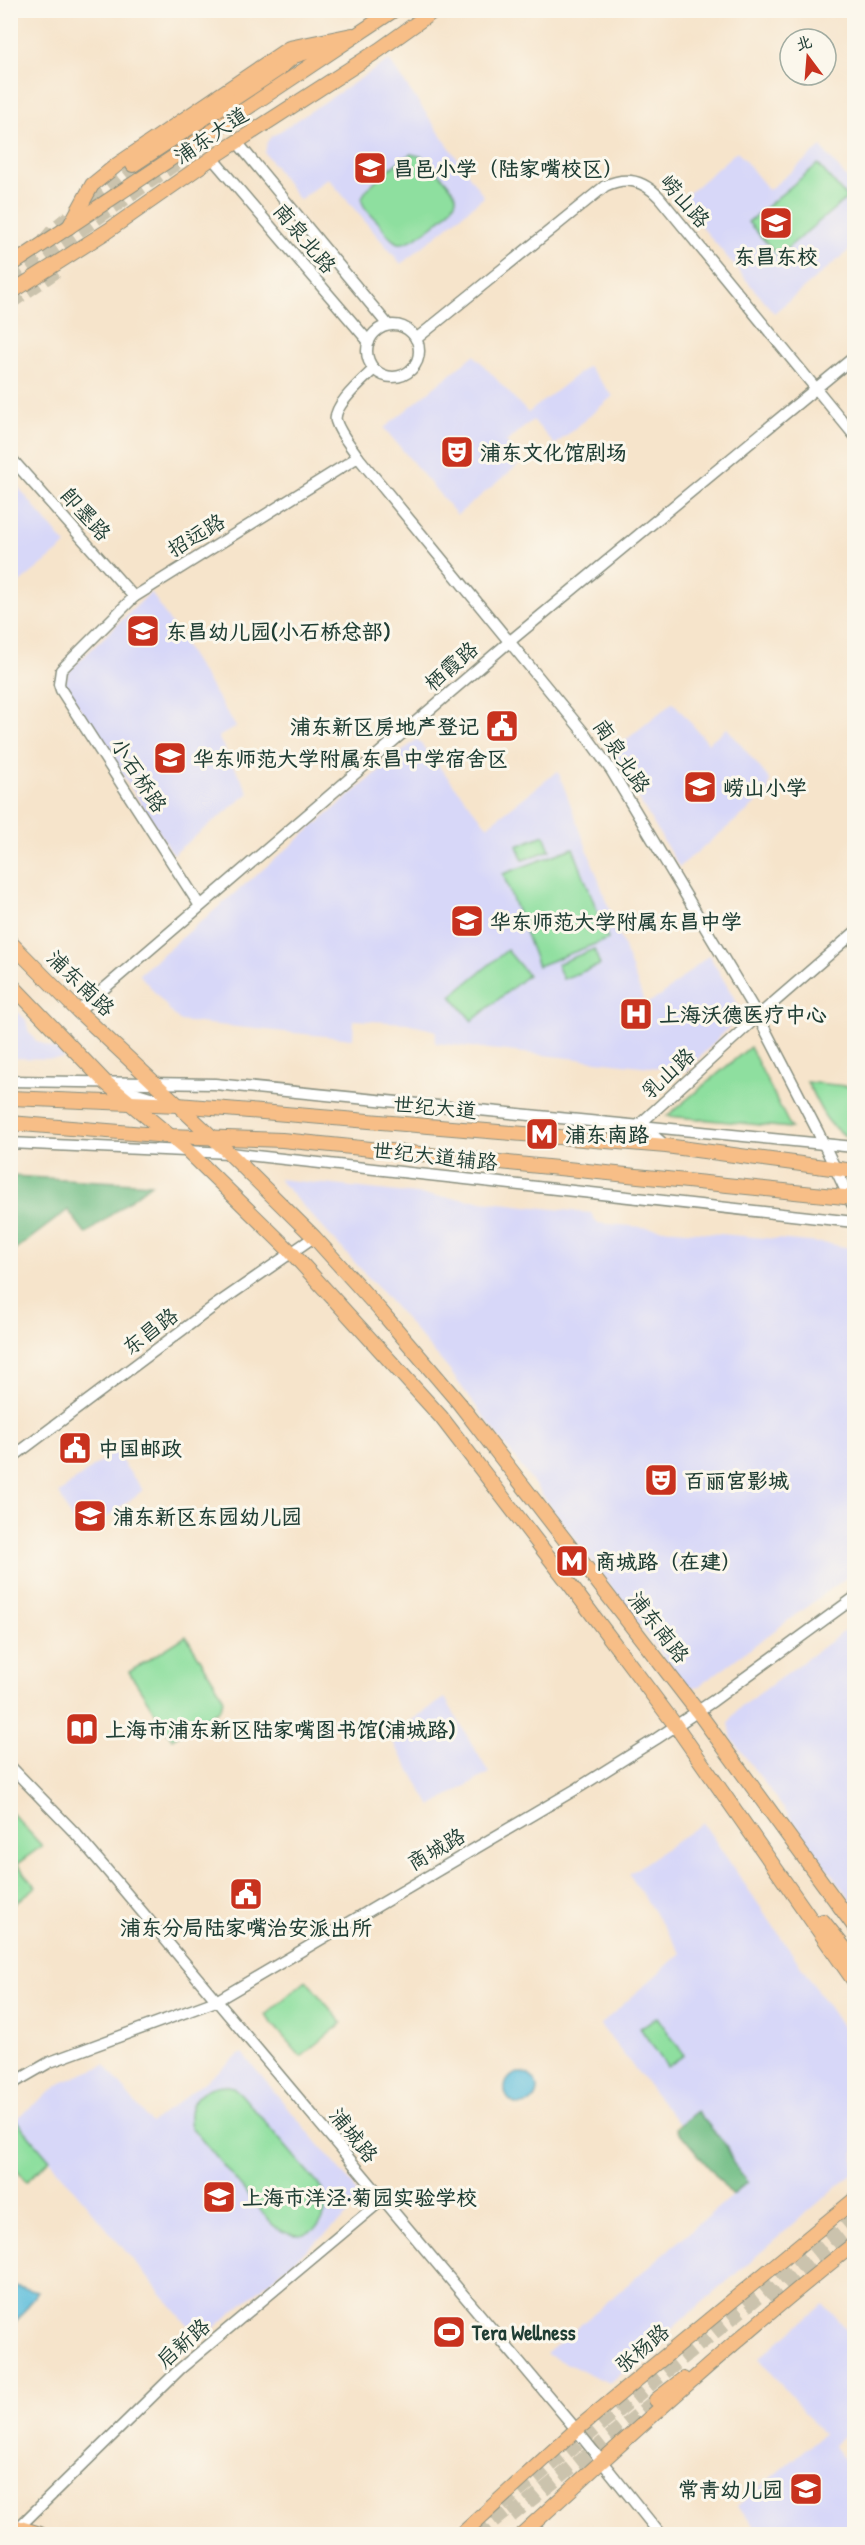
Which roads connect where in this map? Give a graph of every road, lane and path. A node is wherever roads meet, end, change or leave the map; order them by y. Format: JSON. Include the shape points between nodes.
{"nodes":[{"id":1,"x":394,"y":10,"type":"edge"},
{"id":2,"x":435,"y":10,"type":"edge"},
{"id":3,"x":357,"y":34,"type":"junction"},
{"id":4,"x":237,"y":142,"type":"junction"},
{"id":5,"x":212,"y":158,"type":"junction"},
{"id":6,"x":134,"y":165,"type":"tunnel mouth"},
{"id":7,"x":69,"y":227,"type":"junction"},
{"id":8,"x":10,"y":266,"type":"edge"},
{"id":9,"x":10,"y":293,"type":"edge"},
{"id":10,"x":388,"y":326,"type":"junction"},
{"id":11,"x":417,"y":339,"type":"junction"},
{"id":12,"x":369,"y":342,"type":"junction"},
{"id":13,"x":855,"y":357,"type":"edge"},
{"id":14,"x":374,"y":369,"type":"junction"},
{"id":15,"x":816,"y":389,"type":"junction"},
{"id":16,"x":855,"y":435,"type":"edge"},
{"id":17,"x":10,"y":457,"type":"edge"},
{"id":18,"x":358,"y":458,"type":"junction"},
{"id":19,"x":134,"y":597,"type":"junction"},
{"id":20,"x":509,"y":642,"type":"junction"},
{"id":21,"x":66,"y":663,"type":"joint"},
{"id":22,"x":200,"y":906,"type":"junction"},
{"id":23,"x":855,"y":933,"type":"edge"},
{"id":24,"x":10,"y":942,"type":"edge"},
{"id":25,"x":10,"y":982,"type":"edge"},
{"id":26,"x":78,"y":1011,"type":"junction"},
{"id":27,"x":758,"y":1016,"type":"junction"},
{"id":28,"x":10,"y":1081,"type":"edge"},
{"id":29,"x":106,"y":1083,"type":"junction"},
{"id":30,"x":154,"y":1084,"type":"junction"},
{"id":31,"x":10,"y":1098,"type":"edge"},
{"id":32,"x":130,"y":1104,"type":"junction"},
{"id":33,"x":178,"y":1105,"type":"junction"},
{"id":34,"x":10,"y":1123,"type":"edge"},
{"id":35,"x":640,"y":1124,"type":"junction"},
{"id":36,"x":169,"y":1136,"type":"junction"},
{"id":37,"x":211,"y":1137,"type":"junction"},
{"id":38,"x":10,"y":1143,"type":"edge"},
{"id":39,"x":824,"y":1143,"type":"junction"},
{"id":40,"x":666,"y":1146,"type":"junction"},
{"id":41,"x":855,"y":1147,"type":"edge"},
{"id":42,"x":188,"y":1151,"type":"junction"},
{"id":43,"x":229,"y":1153,"type":"junction"},
{"id":44,"x":836,"y":1169,"type":"junction"},
{"id":45,"x":855,"y":1171,"type":"edge"},
{"id":46,"x":853,"y":1201,"type":"edge"},
{"id":47,"x":855,"y":1222,"type":"edge"},
{"id":48,"x":314,"y":1237,"type":"junction"},
{"id":49,"x":292,"y":1253,"type":"junction"},
{"id":50,"x":10,"y":1459,"type":"edge"},
{"id":51,"x":855,"y":1598,"type":"edge"},
{"id":52,"x":698,"y":1712,"type":"junction"},
{"id":53,"x":675,"y":1726,"type":"junction"},
{"id":54,"x":10,"y":1766,"type":"edge"},
{"id":55,"x":776,"y":1818,"type":"junction"},
{"id":56,"x":751,"y":1834,"type":"junction"},
{"id":57,"x":855,"y":1926,"type":"edge"},
{"id":58,"x":855,"y":1937,"type":"edge"},
{"id":59,"x":855,"y":1960,"type":"edge"},
{"id":60,"x":855,"y":1981,"type":"edge"},
{"id":61,"x":216,"y":2001,"type":"junction"},
{"id":62,"x":10,"y":2085,"type":"edge"},
{"id":63,"x":382,"y":2200,"type":"junction"},
{"id":64,"x":855,"y":2200,"type":"edge"},
{"id":65,"x":806,"y":2241,"type":"junction"},
{"id":66,"x":855,"y":2244,"type":"edge"},
{"id":67,"x":814,"y":2275,"type":"junction"},
{"id":68,"x":641,"y":2384,"type":"dead end"},
{"id":69,"x":656,"y":2400,"type":"tunnel mouth"},
{"id":70,"x":576,"y":2430,"type":"junction"},
{"id":71,"x":601,"y":2461,"type":"junction"},
{"id":72,"x":15,"y":2525,"type":"edge"},
{"id":73,"x":40,"y":2535,"type":"edge"},
{"id":74,"x":462,"y":2535,"type":"edge"},
{"id":75,"x":522,"y":2535,"type":"edge"},
{"id":76,"x":660,"y":2535,"type":"edge"}],
"edges":[{"from":1,"to":3,"type":"main road","name":"浦东大道"},
{"from":2,"to":4,"type":"main road","name":"浦东大道"},
{"from":3,"to":6,"type":"main road","via":[[294,56]]},
{"from":3,"to":7,"type":"main road","name":"浦东大道"},
{"from":3,"to":7,"type":"main road","via":[[289,48],[92,185]]},
{"from":4,"to":5,"type":"main road","name":"浦东大道"},
{"from":4,"to":10,"type":"street"},
{"from":5,"to":9,"type":"main road","name":"浦东大道"},
{"from":5,"to":12,"type":"street","name":"南泉北路"},
{"from":7,"to":8,"type":"main road","name":"浦东大道"},
{"from":10,"to":11,"type":"street","via":[[405,328]]},
{"from":10,"to":12,"type":"street","via":[[377,331]]},
{"from":11,"to":14,"type":"street","via":[[419,356],[411,371],[394,377]]},
{"from":11,"to":15,"type":"street","name":"崂山路","via":[[605,186],[631,180],[658,196]]},
{"from":12,"to":14,"type":"street","via":[[368,359]]},
{"from":13,"to":15,"type":"street","name":"栖霞路"},
{"from":14,"to":18,"type":"street","name":"南泉北路","via":[[336,413],[335,419]]},
{"from":15,"to":16,"type":"street","name":"崂山路"},
{"from":15,"to":20,"type":"street","name":"栖霞路"},
{"from":17,"to":19,"type":"street","name":"即墨路"},
{"from":18,"to":19,"type":"street","name":"招远路"},
{"from":18,"to":20,"type":"street","name":"南泉北路"},
{"from":19,"to":21,"type":"street","name":"招远路"},
{"from":20,"to":22,"type":"street","name":"栖霞路"},
{"from":20,"to":27,"type":"street","name":"南泉北路","via":[[611,770]]},
{"from":21,"to":22,"type":"street","name":"小石桥路","via":[[59,678],[61,690]]},
{"from":22,"to":26,"type":"street","name":"栖霞路"},
{"from":23,"to":27,"type":"street","name":"乳山路"},
{"from":24,"to":26,"type":"main road","name":"浦东南路"},
{"from":25,"to":29,"type":"main road"},
{"from":26,"to":30,"type":"main road","name":"浦东南路"},
{"from":27,"to":35,"type":"street","name":"乳山路"},
{"from":27,"to":39,"type":"street","name":"南泉北路"},
{"from":28,"to":29,"type":"street"},
{"from":29,"to":30,"type":"street"},
{"from":29,"to":32,"type":"main road"},
{"from":29,"to":33,"type":"street"},
{"from":30,"to":33,"type":"main road","name":"浦东南路"},
{"from":30,"to":35,"type":"street","via":[[215,1084]]},
{"from":31,"to":32,"type":"main road","name":"世纪大道"},
{"from":32,"to":33,"type":"main road","name":"世纪大道"},
{"from":32,"to":36,"type":"main road"},
{"from":33,"to":37,"type":"main road","name":"浦东南路"},
{"from":33,"to":40,"type":"main road","name":"世纪大道"},
{"from":34,"to":36,"type":"main road"},
{"from":35,"to":39,"type":"street"},
{"from":35,"to":40,"type":"street","name":"乳山路"},
{"from":36,"to":37,"type":"main road"},
{"from":36,"to":42,"type":"main road"},
{"from":37,"to":43,"type":"main road","name":"浦东南路"},
{"from":37,"to":46,"type":"main road","via":[[282,1140]]},
{"from":38,"to":42,"type":"street","name":"世纪大道辅路"},
{"from":39,"to":41,"type":"street"},
{"from":39,"to":44,"type":"street","name":"南泉北路"},
{"from":40,"to":44,"type":"main road","name":"世纪大道"},
{"from":42,"to":43,"type":"street","name":"世纪大道辅路"},
{"from":42,"to":49,"type":"main road"},
{"from":43,"to":47,"type":"street","name":"世纪大道辅路"},
{"from":43,"to":48,"type":"main road","name":"浦东南路"},
{"from":44,"to":45,"type":"main road","name":"世纪大道"},
{"from":44,"to":46,"type":"street","name":"南泉北路"},
{"from":48,"to":49,"type":"street","name":"东昌路"},
{"from":48,"to":52,"type":"main road","name":"浦东南路","via":[[459,1403]]},
{"from":49,"to":50,"type":"street","name":"东昌路","via":[[217,1304]]},
{"from":49,"to":53,"type":"main road","via":[[441,1417]]},
{"from":51,"to":52,"type":"street","name":"商城路"},
{"from":52,"to":53,"type":"street","name":"商城路"},
{"from":52,"to":55,"type":"main road","name":"浦东南路"},
{"from":53,"to":56,"type":"main road"},
{"from":53,"to":61,"type":"street","name":"商城路","via":[[578,1788]]},
{"from":54,"to":61,"type":"street","name":"浦城路","via":[[76,1834]]},
{"from":55,"to":57,"type":"main road","name":"浦东南路"},
{"from":55,"to":58,"type":"main road","name":"浦东南路"},
{"from":56,"to":59,"type":"main road"},
{"from":56,"to":60,"type":"main road"},
{"from":61,"to":62,"type":"street","name":"商城路","via":[[50,2062]]},
{"from":61,"to":63,"type":"street","name":"浦城路"},
{"from":63,"to":70,"type":"street","name":"浦城路"},
{"from":63,"to":72,"type":"street","name":"启新路","via":[[180,2369]]},
{"from":64,"to":65,"type":"main road","name":"张杨路"},
{"from":65,"to":68,"type":"main road"},
{"from":65,"to":70,"type":"main road","name":"张杨路"},
{"from":66,"to":67,"type":"main road"},
{"from":67,"to":69,"type":"main road"},
{"from":67,"to":71,"type":"main road"},
{"from":70,"to":71,"type":"street","name":"浦城路"},
{"from":70,"to":74,"type":"main road","name":"张杨路"},
{"from":71,"to":75,"type":"main road"},
{"from":71,"to":76,"type":"street","name":"浦城路"},
{"from":72,"to":73,"type":"main road"}]}
